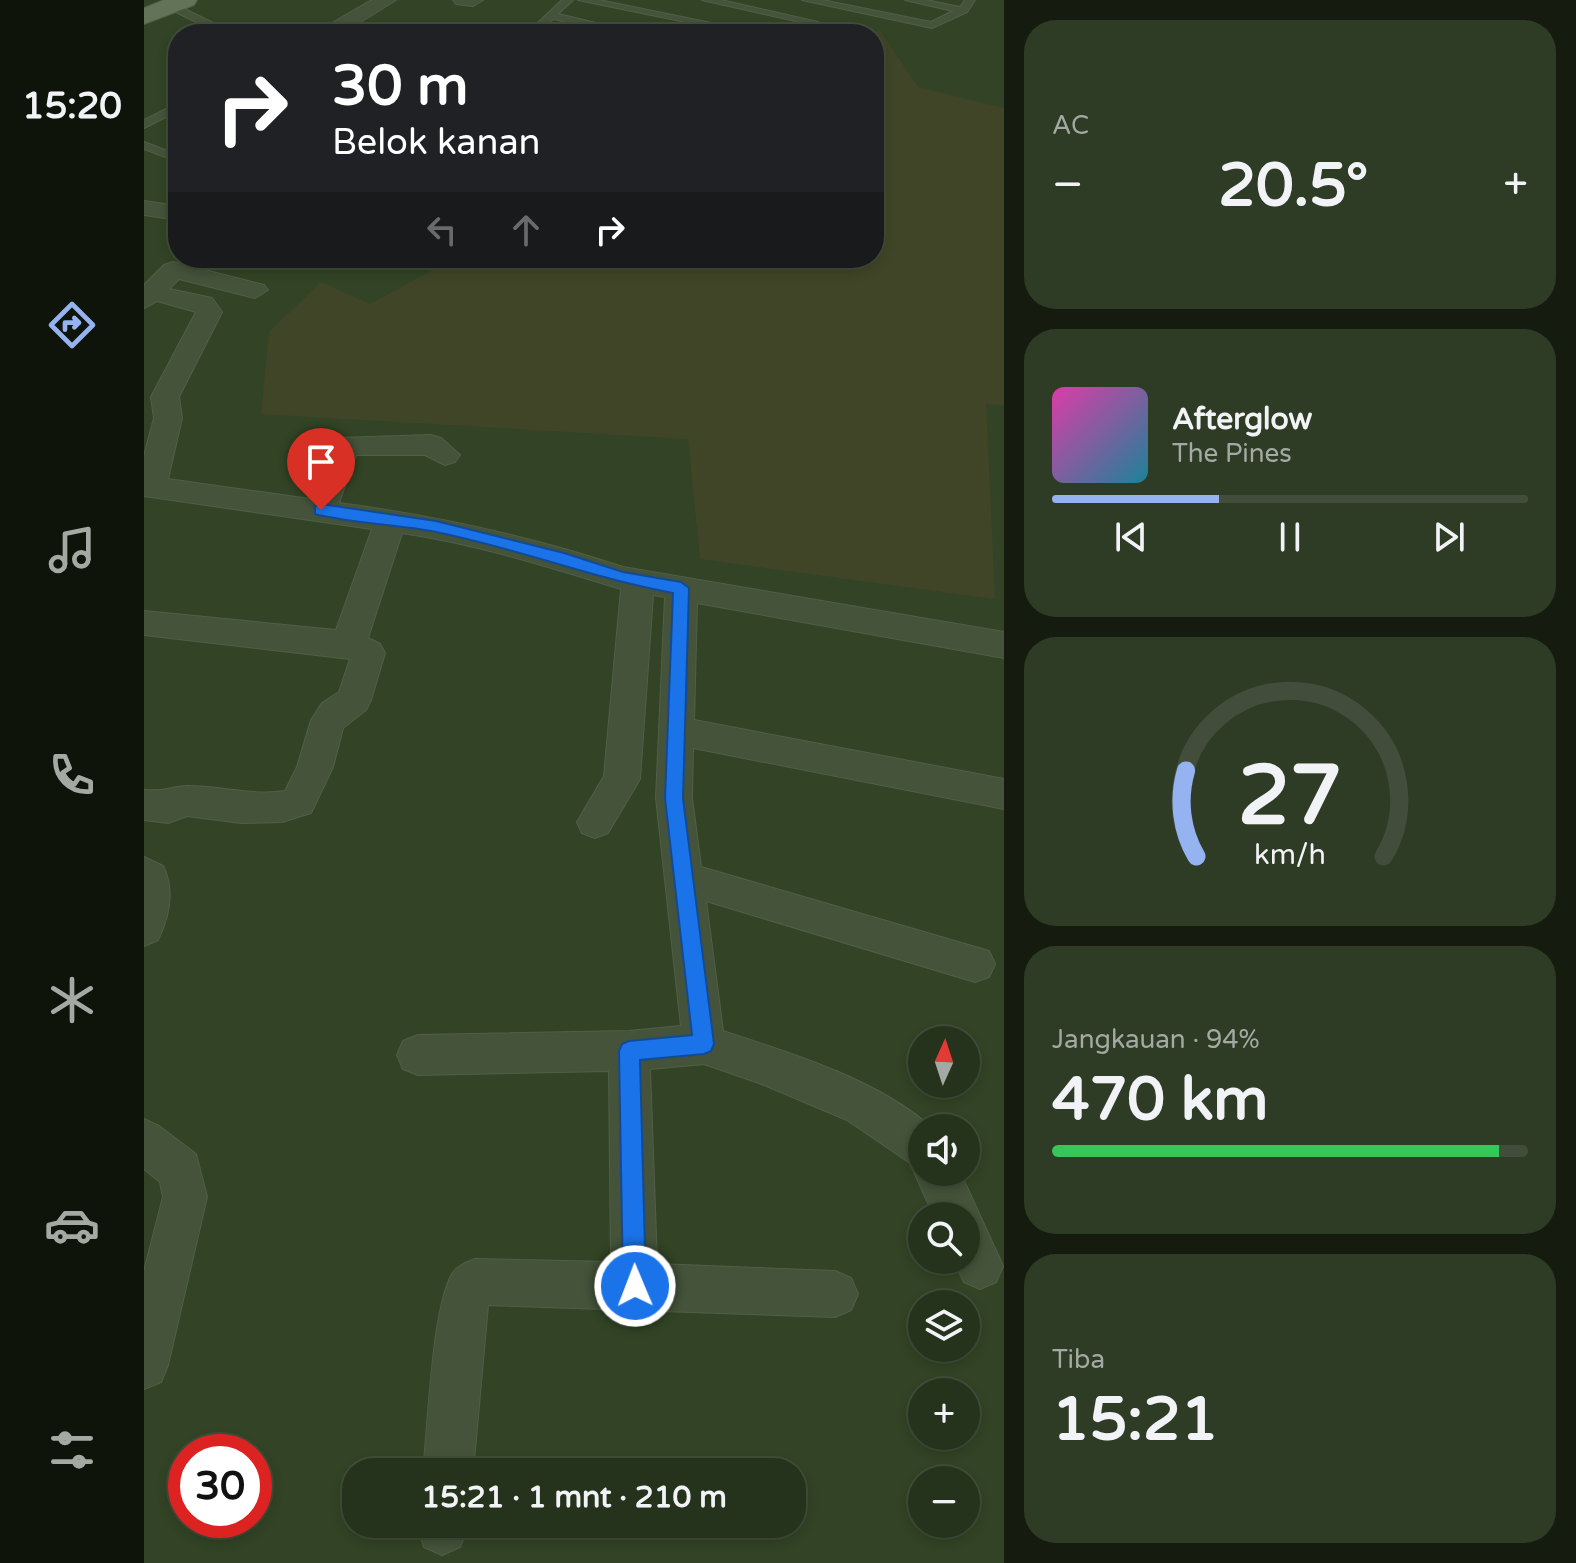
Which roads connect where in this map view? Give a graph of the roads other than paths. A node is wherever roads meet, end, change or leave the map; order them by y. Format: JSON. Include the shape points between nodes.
{"nodes":[{"id":1,"x":386,"y":0,"type":"edge"},
{"id":2,"x":463,"y":0,"type":"edge"},
{"id":3,"x":473,"y":0,"type":"edge"},
{"id":4,"x":568,"y":0,"type":"edge"},
{"id":5,"x":583,"y":0,"type":"edge"},
{"id":6,"x":707,"y":0,"type":"edge"},
{"id":7,"x":807,"y":0,"type":"edge"},
{"id":8,"x":910,"y":0,"type":"edge"},
{"id":9,"x":970,"y":0,"type":"edge"},
{"id":10,"x":178,"y":3,"type":"edge"},
{"id":11,"x":833,"y":5,"type":"junction"},
{"id":12,"x":963,"y":10,"type":"junction"},
{"id":13,"x":551,"y":16,"type":"junction"},
{"id":14,"x":144,"y":17,"type":"edge"},
{"id":15,"x":813,"y":22,"type":"junction"},
{"id":16,"x":212,"y":24,"type":"edge"},
{"id":17,"x":344,"y":24,"type":"edge"},
{"id":18,"x":542,"y":24,"type":"edge"},
{"id":19,"x":590,"y":24,"type":"edge"},
{"id":20,"x":708,"y":24,"type":"edge"},
{"id":21,"x":810,"y":24,"type":"edge"},
{"id":22,"x":168,"y":112,"type":"edge"},
{"id":23,"x":144,"y":125,"type":"edge"},
{"id":24,"x":144,"y":145,"type":"edge"},
{"id":25,"x":168,"y":155,"type":"edge"},
{"id":26,"x":144,"y":208,"type":"edge"},
{"id":27,"x":168,"y":212,"type":"edge"},
{"id":28,"x":172,"y":268,"type":"edge"},
{"id":29,"x":188,"y":268,"type":"edge"},
{"id":30,"x":255,"y":290,"type":"dead end"},
{"id":31,"x":147,"y":296,"type":"edge"},
{"id":32,"x":445,"y":455,"type":"dead end"},
{"id":33,"x":148,"y":487,"type":"edge"},
{"id":34,"x":321,"y":510,"type":"junction"},
{"id":35,"x":391,"y":520,"type":"junction"},
{"id":36,"x":638,"y":580,"type":"junction"},
{"id":37,"x":681,"y":588,"type":"junction"},
{"id":38,"x":144,"y":623,"type":"edge"},
{"id":39,"x":350,"y":644,"type":"junction"},
{"id":40,"x":1004,"y":645,"type":"edge"},
{"id":41,"x":676,"y":731,"type":"junction"},
{"id":42,"x":1004,"y":794,"type":"edge"},
{"id":43,"x":144,"y":805,"type":"edge"},
{"id":44,"x":595,"y":822,"type":"dead end"},
{"id":45,"x":144,"y":874,"type":"edge"},
{"id":46,"x":683,"y":878,"type":"junction"},
{"id":47,"x":144,"y":928,"type":"edge"},
{"id":48,"x":975,"y":964,"type":"dead end"},
{"id":49,"x":704,"y":1044,"type":"junction"},
{"id":50,"x":629,"y":1051,"type":"junction"},
{"id":51,"x":418,"y":1055,"type":"dead end"},
{"id":52,"x":908,"y":1135,"type":"edge"},
{"id":53,"x":144,"y":1141,"type":"edge"},
{"id":54,"x":635,"y":1286,"type":"junction"},
{"id":55,"x":835,"y":1294,"type":"dead end"},
{"id":56,"x":144,"y":1365,"type":"edge"},
{"id":57,"x":449,"y":1458,"type":"edge"}],
"edges":[{"from":1,"to":17,"type":"street"},
{"from":2,"to":3,"type":"street"},
{"from":4,"to":13,"type":"lane"},
{"from":5,"to":20,"type":"lane"},
{"from":6,"to":15,"type":"lane"},
{"from":7,"to":11,"type":"lane"},
{"from":8,"to":12,"type":"lane"},
{"from":9,"to":12,"type":"lane"},
{"from":10,"to":14,"type":"main road"},
{"from":10,"to":16,"type":"lane"},
{"from":11,"to":12,"type":"lane","via":[[932,25]]},
{"from":11,"to":15,"type":"lane"},
{"from":13,"to":18,"type":"lane"},
{"from":13,"to":19,"type":"lane"},
{"from":15,"to":21,"type":"lane"},
{"from":22,"to":23,"type":"lane"},
{"from":24,"to":25,"type":"lane"},
{"from":26,"to":27,"type":"street"},
{"from":28,"to":31,"type":"street"},
{"from":29,"to":30,"type":"street"},
{"from":31,"to":33,"type":"street","via":[[203,304],[209,312],[165,397],[168,418]]},
{"from":32,"to":34,"type":"street","via":[[431,445],[349,445],[339,455]]},
{"from":33,"to":34,"type":"street"},
{"from":34,"to":35,"type":"street"},
{"from":35,"to":36,"type":"street"},
{"from":35,"to":39,"type":"street"},
{"from":36,"to":37,"type":"street"},
{"from":36,"to":44,"type":"street","via":[[622,779]]},
{"from":37,"to":40,"type":"street"},
{"from":37,"to":41,"type":"street"},
{"from":38,"to":39,"type":"street"},
{"from":39,"to":43,"type":"street","via":[[368,653],[363,681],[354,700],[337,708],[323,728],[315,766],[298,802],[255,808],[185,801],[168,808]]},
{"from":41,"to":42,"type":"street"},
{"from":41,"to":46,"type":"street","via":[[674,798]]},
{"from":45,"to":47,"type":"street","via":[[151,888]]},
{"from":46,"to":48,"type":"street"},
{"from":46,"to":49,"type":"street"},
{"from":49,"to":50,"type":"street"},
{"from":49,"to":52,"type":"street","via":[[862,1105]]},
{"from":50,"to":51,"type":"street"},
{"from":50,"to":54,"type":"street"},
{"from":53,"to":56,"type":"street","via":[[180,1170],[185,1197]]},
{"from":54,"to":55,"type":"street"},
{"from":54,"to":57,"type":"street","via":[[475,1282],[465,1302]]}]}
